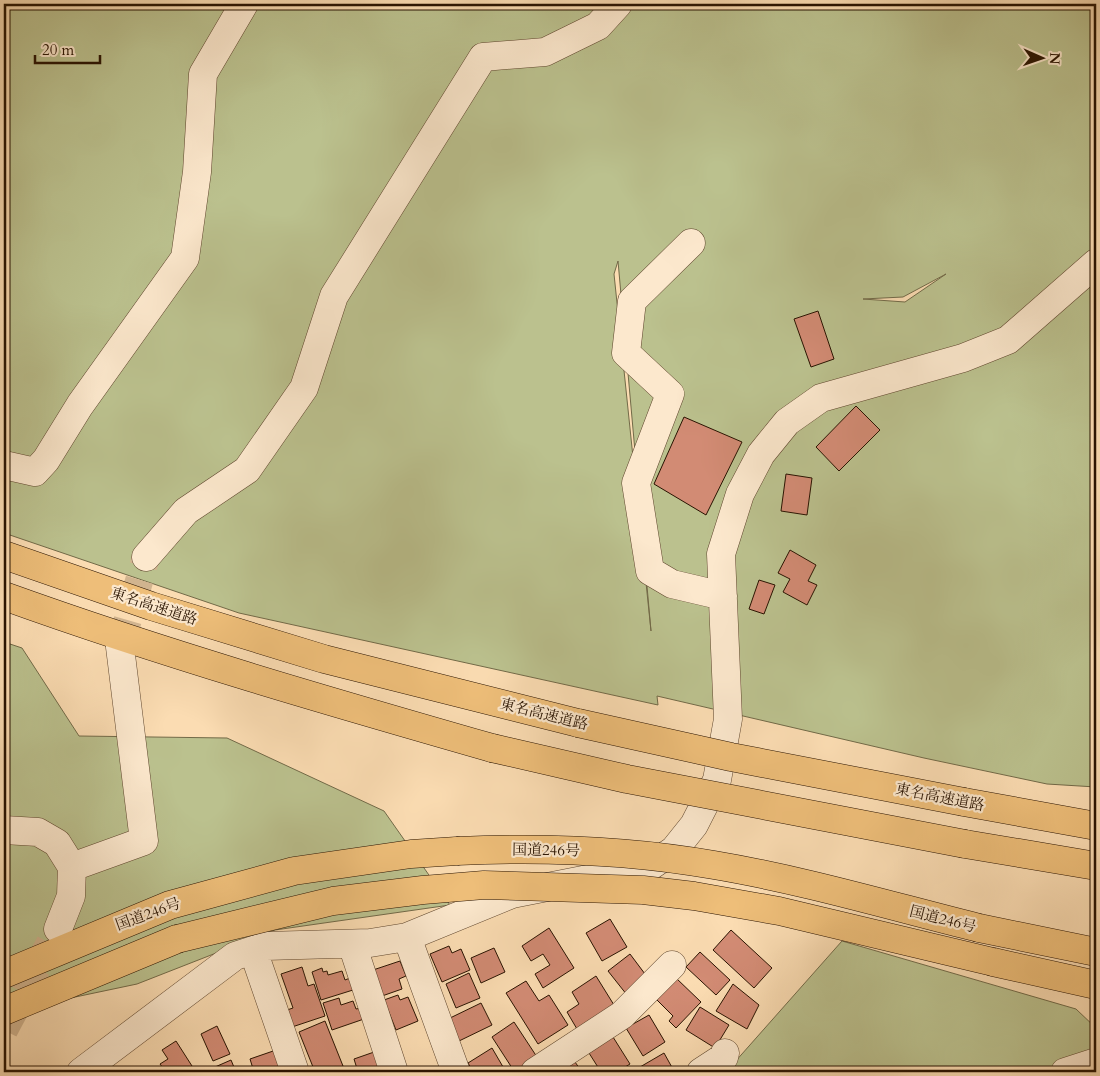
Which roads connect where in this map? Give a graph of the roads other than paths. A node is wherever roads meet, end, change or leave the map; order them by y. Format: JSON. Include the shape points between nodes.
{"nodes":[{"id":1,"x":244,"y":4,"type":"edge"},
{"id":2,"x":618,"y":4,"type":"edge"},
{"id":3,"x":691,"y":243,"type":"dead end"},
{"id":4,"x":1096,"y":263,"type":"edge"},
{"id":5,"x":4,"y":465,"type":"edge"},
{"id":6,"x":4,"y":555,"type":"edge"},
{"id":7,"x":146,"y":557,"type":"tunnel mouth"},
{"id":8,"x":4,"y":596,"type":"edge"},
{"id":9,"x":723,"y":596,"type":"junction"},
{"id":10,"x":120,"y":647,"type":"tunnel mouth"},
{"id":11,"x":1096,"y":826,"type":"edge"},
{"id":12,"x":4,"y":830,"type":"edge"},
{"id":13,"x":1096,"y":866,"type":"edge"},
{"id":14,"x":72,"y":867,"type":"junction"},
{"id":15,"x":58,"y":929,"type":"tunnel mouth"},
{"id":16,"x":407,"y":937,"type":"junction"},
{"id":17,"x":352,"y":944,"type":"junction"},
{"id":18,"x":253,"y":950,"type":"junction"},
{"id":19,"x":1096,"y":952,"type":"edge"},
{"id":20,"x":672,"y":965,"type":"dead end"},
{"id":21,"x":4,"y":974,"type":"edge"},
{"id":22,"x":1096,"y":985,"type":"edge"},
{"id":23,"x":4,"y":1011,"type":"edge"},
{"id":24,"x":725,"y":1053,"type":"dead end"},
{"id":25,"x":1096,"y":1062,"type":"edge"},
{"id":26,"x":81,"y":1072,"type":"edge"},
{"id":27,"x":295,"y":1072,"type":"edge"},
{"id":28,"x":394,"y":1072,"type":"edge"},
{"id":29,"x":456,"y":1072,"type":"edge"},
{"id":30,"x":534,"y":1072,"type":"edge"},
{"id":31,"x":701,"y":1072,"type":"edge"},
{"id":32,"x":1065,"y":1072,"type":"edge"}],
"edges":[{"from":1,"to":5,"type":"street","via":[[203,74],[196,172],[185,258],[80,405],[46,460],[35,472]]},
{"from":2,"to":7,"type":"street","via":[[598,26],[545,52],[483,57],[334,296],[304,388],[247,470],[186,511]]},
{"from":3,"to":9,"type":"street","via":[[632,301],[626,353],[670,394],[636,483],[650,570],[672,584]]},
{"from":4,"to":9,"type":"street","via":[[1008,340],[963,358],[821,398],[787,422],[761,454],[740,494],[721,554]]},
{"from":6,"to":11,"type":"highway","name":"東名高速道路","bridge":true,"via":[[151,606],[324,659],[578,723],[731,757]]},
{"from":8,"to":13,"type":"highway","bridge":true,"via":[[244,677],[492,748],[627,779]]},
{"from":9,"to":16,"type":"street","via":[[728,719],[716,780],[694,825],[674,850],[649,867],[512,894]]},
{"from":10,"to":14,"type":"street","via":[[144,841]]},
{"from":12,"to":14,"type":"street","via":[[38,832],[57,843]]},
{"from":14,"to":15,"type":"street","via":[[71,896]]},
{"from":16,"to":17,"type":"street"},
{"from":16,"to":29,"type":"street"},
{"from":17,"to":18,"type":"street","via":[[291,944]]},
{"from":17,"to":28,"type":"street"},
{"from":18,"to":26,"type":"street","via":[[235,956]]},
{"from":18,"to":27,"type":"street"},
{"from":19,"to":21,"type":"highway","name":"国道246号","bridge":true,"via":[[978,928],[714,864],[592,851],[504,849],[411,854],[294,871],[170,905]]},
{"from":20,"to":30,"type":"street","via":[[622,1014]]},
{"from":22,"to":23,"type":"highway","name":"国道246号","bridge":true,"via":[[779,911],[694,896],[643,890],[484,885],[333,901],[177,939]]},
{"from":24,"to":31,"type":"street","via":[[724,1057]]},
{"from":25,"to":32,"type":"street"}]}
